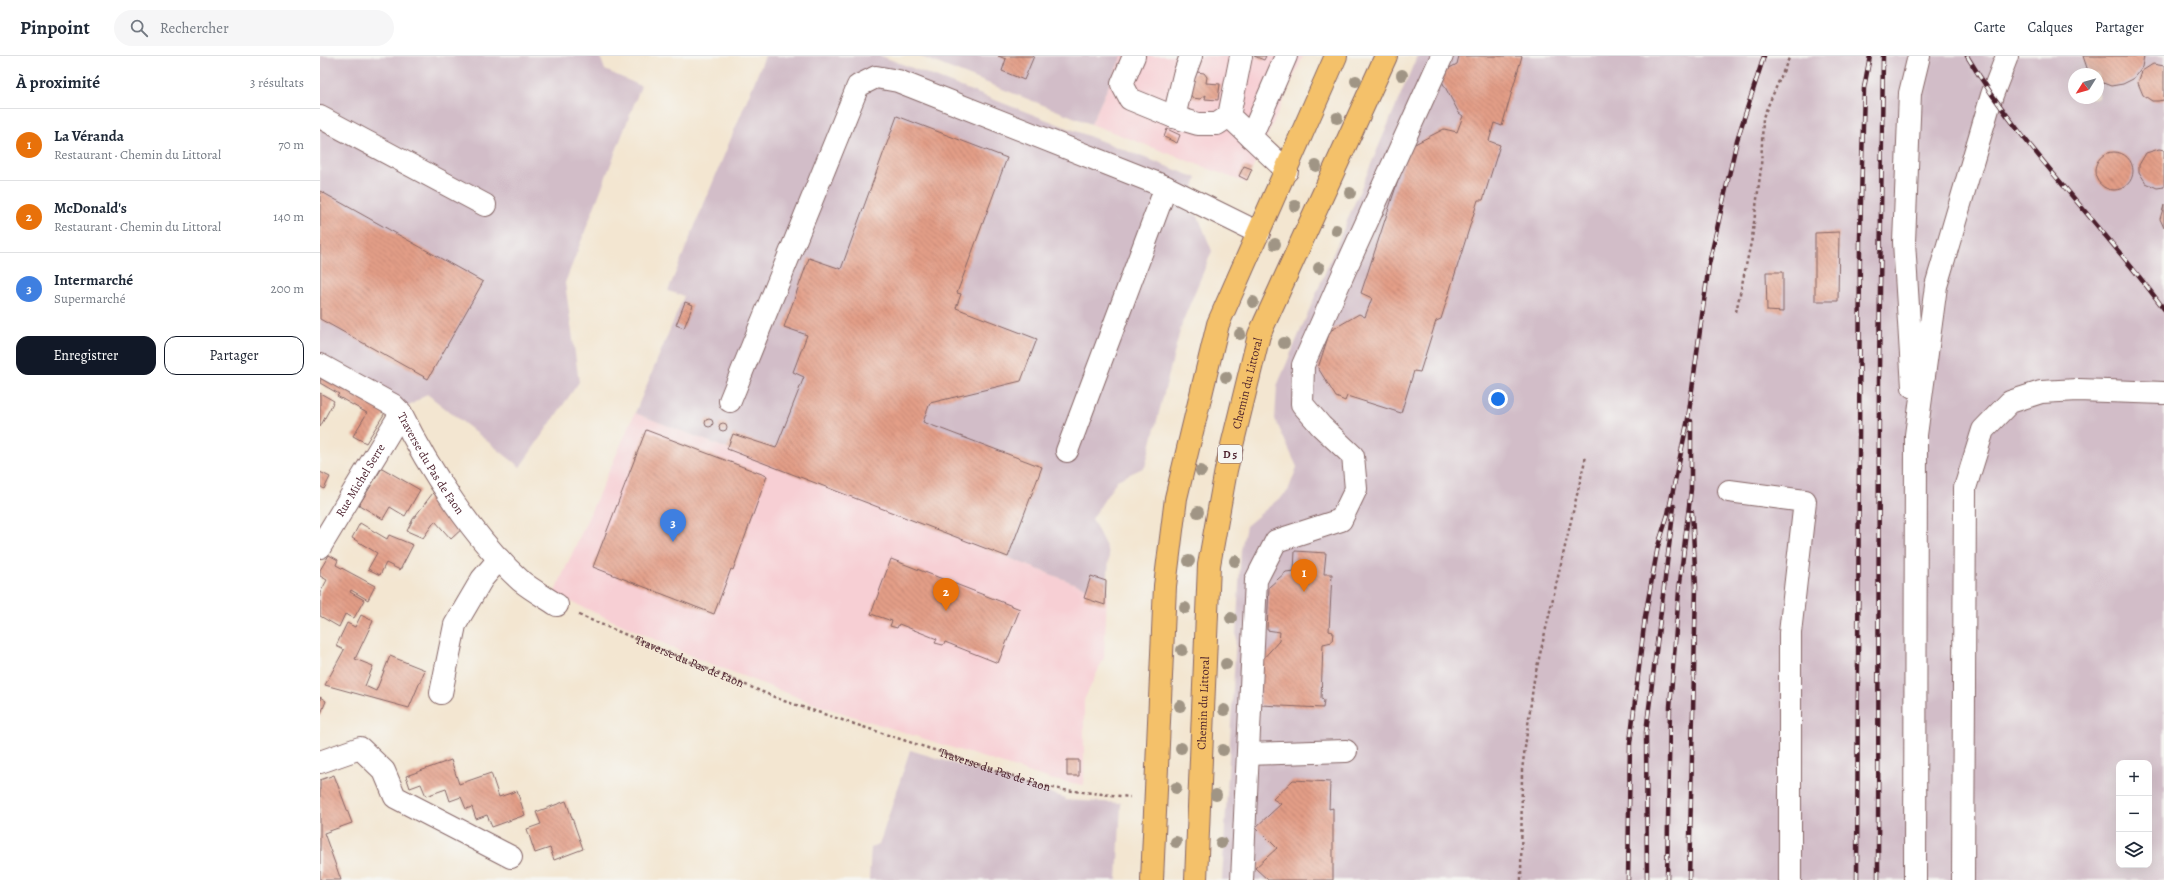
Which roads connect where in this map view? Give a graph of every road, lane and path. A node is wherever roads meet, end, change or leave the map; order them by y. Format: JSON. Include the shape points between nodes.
{"nodes":[{"id":1,"x":1134,"y":56,"type":"edge"},
{"id":2,"x":1191,"y":56,"type":"edge"},
{"id":3,"x":1241,"y":56,"type":"edge"},
{"id":4,"x":1286,"y":56,"type":"edge"},
{"id":5,"x":1336,"y":56,"type":"edge"},
{"id":6,"x":1386,"y":56,"type":"edge"},
{"id":7,"x":1442,"y":56,"type":"edge"},
{"id":8,"x":1790,"y":56,"type":"edge"},
{"id":9,"x":1919,"y":56,"type":"edge"},
{"id":10,"x":2007,"y":56,"type":"edge"},
{"id":11,"x":1229,"y":116,"type":"junction"},
{"id":12,"x":320,"y":117,"type":"edge"},
{"id":13,"x":1174,"y":117,"type":"junction"},
{"id":14,"x":1251,"y":137,"type":"junction"},
{"id":15,"x":1287,"y":171,"type":"junction"},
{"id":16,"x":1166,"y":186,"type":"junction"},
{"id":17,"x":485,"y":204,"type":"dead end"},
{"id":18,"x":1259,"y":233,"type":"junction"},
{"id":19,"x":1736,"y":312,"type":"dead end"},
{"id":20,"x":320,"y":365,"type":"edge"},
{"id":21,"x":2164,"y":393,"type":"edge"},
{"id":22,"x":730,"y":401,"type":"dead end"},
{"id":23,"x":400,"y":413,"type":"junction"},
{"id":24,"x":1916,"y":435,"type":"junction"},
{"id":25,"x":1067,"y":451,"type":"dead end"},
{"id":26,"x":1586,"y":456,"type":"dead end"},
{"id":27,"x":1730,"y":491,"type":"dead end"},
{"id":28,"x":320,"y":547,"type":"edge"},
{"id":29,"x":499,"y":559,"type":"junction"},
{"id":30,"x":557,"y":605,"type":"joint"},
{"id":31,"x":441,"y":693,"type":"dead end"},
{"id":32,"x":1346,"y":751,"type":"dead end"},
{"id":33,"x":1248,"y":754,"type":"junction"},
{"id":34,"x":320,"y":762,"type":"edge"},
{"id":35,"x":1156,"y":797,"type":"junction"},
{"id":36,"x":510,"y":858,"type":"dead end"},
{"id":37,"x":1152,"y":880,"type":"edge"},
{"id":38,"x":1196,"y":880,"type":"edge"},
{"id":39,"x":1242,"y":880,"type":"edge"},
{"id":40,"x":1521,"y":880,"type":"edge"},
{"id":41,"x":1790,"y":880,"type":"edge"},
{"id":42,"x":1915,"y":880,"type":"edge"},
{"id":43,"x":1963,"y":880,"type":"edge"}],
"edges":[{"from":1,"to":13,"type":"street","via":[[1122,84],[1130,99]]},
{"from":2,"to":13,"type":"street"},
{"from":3,"to":11,"type":"street"},
{"from":4,"to":14,"type":"street"},
{"from":5,"to":15,"type":"main road"},
{"from":6,"to":38,"type":"main road","name":"Chemin du Littoral","number":"D 5","via":[[1259,335],[1226,470],[1209,565]]},
{"from":7,"to":33,"type":"street","via":[[1344,270],[1304,365],[1302,404],[1353,456],[1356,489],[1342,520],[1276,541],[1256,580]]},
{"from":8,"to":19,"type":"path","via":[[1763,117],[1761,168],[1752,238]]},
{"from":9,"to":24,"type":"street","via":[[1910,93],[1904,242]]},
{"from":10,"to":24,"type":"street","via":[[1992,95],[1936,286]]},
{"from":11,"to":13,"type":"street","via":[[1217,124],[1198,124]]},
{"from":11,"to":14,"type":"street"},
{"from":12,"to":17,"type":"street"},
{"from":14,"to":15,"type":"street"},
{"from":15,"to":18,"type":"main road"},
{"from":16,"to":18,"type":"street"},
{"from":16,"to":22,"type":"street","via":[[898,81],[876,77],[858,86]]},
{"from":16,"to":25,"type":"street"},
{"from":18,"to":35,"type":"main road","via":[[1218,324],[1176,498],[1165,586]]},
{"from":20,"to":23,"type":"street","name":"Traverse du Pas de Faon","via":[[393,405]]},
{"from":21,"to":43,"type":"street","via":[[2078,390],[2041,392],[2010,402],[1983,430],[1965,488]]},
{"from":23,"to":28,"type":"street","name":"Rue Michel Serre"},
{"from":23,"to":29,"type":"street","name":"Traverse du Pas de Faon","via":[[447,492]]},
{"from":24,"to":42,"type":"street"},
{"from":26,"to":40,"type":"path","via":[[1534,680],[1522,770]]},
{"from":27,"to":41,"type":"street","via":[[1805,502],[1790,633]]},
{"from":29,"to":30,"type":"street","name":"Traverse du Pas de Faon","via":[[522,582]]},
{"from":29,"to":31,"type":"street","via":[[482,579],[455,625]]},
{"from":30,"to":35,"type":"path","name":"Traverse du Pas de Faon","via":[[784,701],[1015,776],[1064,790],[1119,797]]},
{"from":32,"to":33,"type":"street"},
{"from":33,"to":39,"type":"street"},
{"from":34,"to":36,"type":"street","via":[[360,748],[384,771],[395,797]]},
{"from":35,"to":37,"type":"main road"}]}
